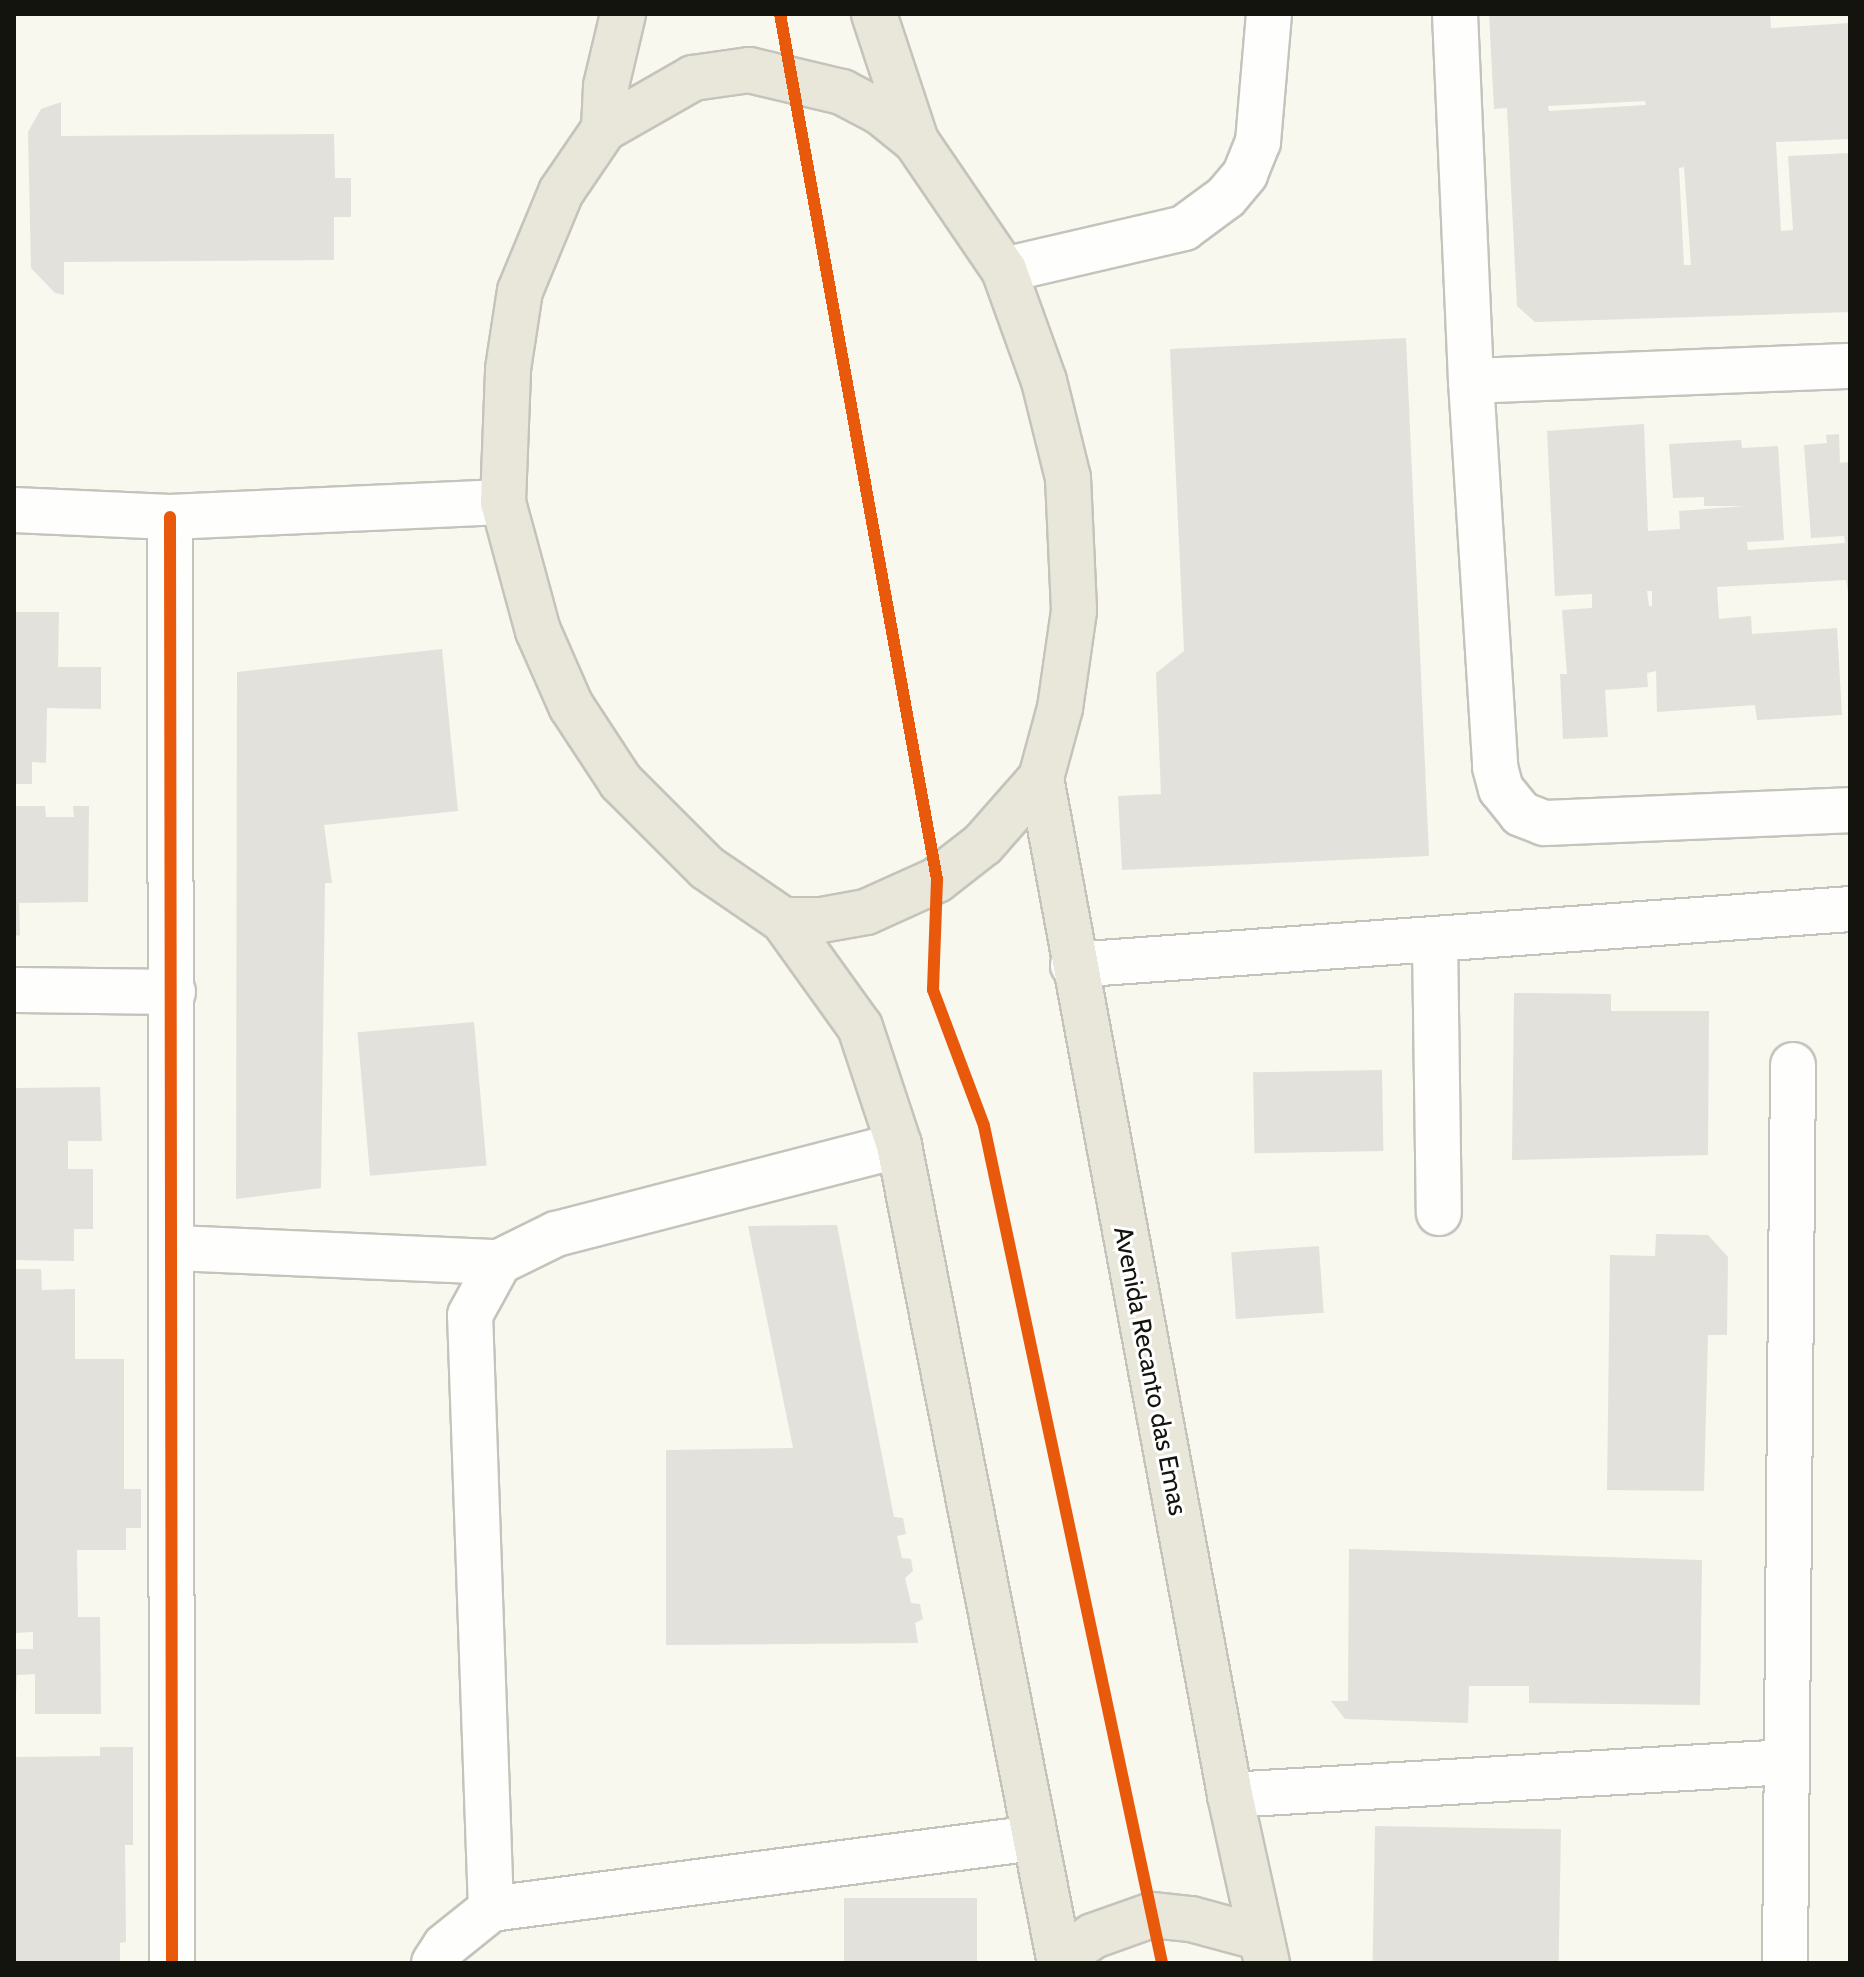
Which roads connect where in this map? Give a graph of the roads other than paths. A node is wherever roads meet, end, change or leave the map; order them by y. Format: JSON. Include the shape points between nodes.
{"nodes":[{"id":1,"x":623,"y":14,"type":"edge"},
{"id":2,"x":874,"y":14,"type":"edge"},
{"id":3,"x":1269,"y":14,"type":"edge"},
{"id":4,"x":1455,"y":14,"type":"edge"},
{"id":5,"x":604,"y":129,"type":"junction"},
{"id":6,"x":916,"y":141,"type":"junction"},
{"id":7,"x":1004,"y":270,"type":"junction"},
{"id":8,"x":1850,"y":366,"type":"edge"},
{"id":9,"x":1471,"y":381,"type":"junction"},
{"id":10,"x":503,"y":502,"type":"junction"},
{"id":11,"x":14,"y":510,"type":"edge"},
{"id":12,"x":170,"y":517,"type":"junction"},
{"id":13,"x":1041,"y":778,"type":"junction"},
{"id":14,"x":1850,"y":810,"type":"edge"},
{"id":15,"x":1850,"y":909,"type":"edge"},
{"id":16,"x":783,"y":920,"type":"junction"},
{"id":17,"x":1435,"y":939,"type":"junction"},
{"id":18,"x":1073,"y":965,"type":"junction"},
{"id":19,"x":14,"y":990,"type":"edge"},
{"id":20,"x":173,"y":992,"type":"junction"},
{"id":21,"x":1793,"y":1065,"type":"dead end"},
{"id":22,"x":899,"y":1145,"type":"junction"},
{"id":23,"x":1439,"y":1213,"type":"dead end"},
{"id":24,"x":174,"y":1248,"type":"junction"},
{"id":25,"x":499,"y":1262,"type":"junction"},
{"id":26,"x":1787,"y":1762,"type":"junction"},
{"id":27,"x":1230,"y":1795,"type":"junction"},
{"id":28,"x":1034,"y":1838,"type":"junction"},
{"id":29,"x":491,"y":1909,"type":"junction"},
{"id":30,"x":1264,"y":1950,"type":"edge"},
{"id":31,"x":1060,"y":1961,"type":"edge"},
{"id":32,"x":172,"y":1963,"type":"edge"},
{"id":33,"x":434,"y":1963,"type":"edge"},
{"id":34,"x":1785,"y":1963,"type":"edge"}],
"edges":[{"from":1,"to":5,"type":"main road","via":[[606,86]]},
{"from":2,"to":6,"type":"main road"},
{"from":3,"to":7,"type":"street","via":[[1258,142],[1245,174],[1226,197],[1184,228]]},
{"from":4,"to":9,"type":"street"},
{"from":5,"to":6,"type":"main road","via":[[693,78],[749,70],[842,92],[880,112]]},
{"from":5,"to":10,"type":"main road","via":[[561,192],[520,291],[508,369]]},
{"from":6,"to":7,"type":"main road"},
{"from":7,"to":13,"type":"main road","via":[[1044,381],[1068,478],[1074,611],[1060,708]]},
{"from":8,"to":9,"type":"street"},
{"from":9,"to":14,"type":"street","via":[[1495,767],[1511,805],[1544,823]]},
{"from":10,"to":12,"type":"street"},
{"from":10,"to":16,"type":"main road","via":[[538,631],[571,706],[621,782],[707,868]]},
{"from":11,"to":12,"type":"street"},
{"from":12,"to":20,"type":"street"},
{"from":13,"to":16,"type":"main road","via":[[983,844],[937,880],[866,912]]},
{"from":13,"to":18,"type":"main road","name":"Avenida Recanto das Emas"},
{"from":15,"to":17,"type":"street"},
{"from":16,"to":22,"type":"main road","via":[[860,1027]]},
{"from":17,"to":18,"type":"street"},
{"from":17,"to":23,"type":"street"},
{"from":18,"to":27,"type":"main road","name":"Avenida Recanto das Emas"},
{"from":19,"to":20,"type":"street"},
{"from":20,"to":24,"type":"street"},
{"from":21,"to":26,"type":"street"},
{"from":22,"to":25,"type":"street","via":[[556,1234]]},
{"from":22,"to":28,"type":"main road"},
{"from":24,"to":25,"type":"street"},
{"from":24,"to":32,"type":"street"},
{"from":25,"to":29,"type":"street","via":[[470,1315]]},
{"from":26,"to":27,"type":"street"},
{"from":26,"to":34,"type":"street"},
{"from":27,"to":30,"type":"main road","name":"Avenida Recanto das Emas"},
{"from":28,"to":29,"type":"street"},
{"from":28,"to":31,"type":"main road"},
{"from":29,"to":33,"type":"street","via":[[445,1946]]},
{"from":30,"to":31,"type":"main road","via":[[1191,1919],[1152,1915],[1093,1936]]}]}
